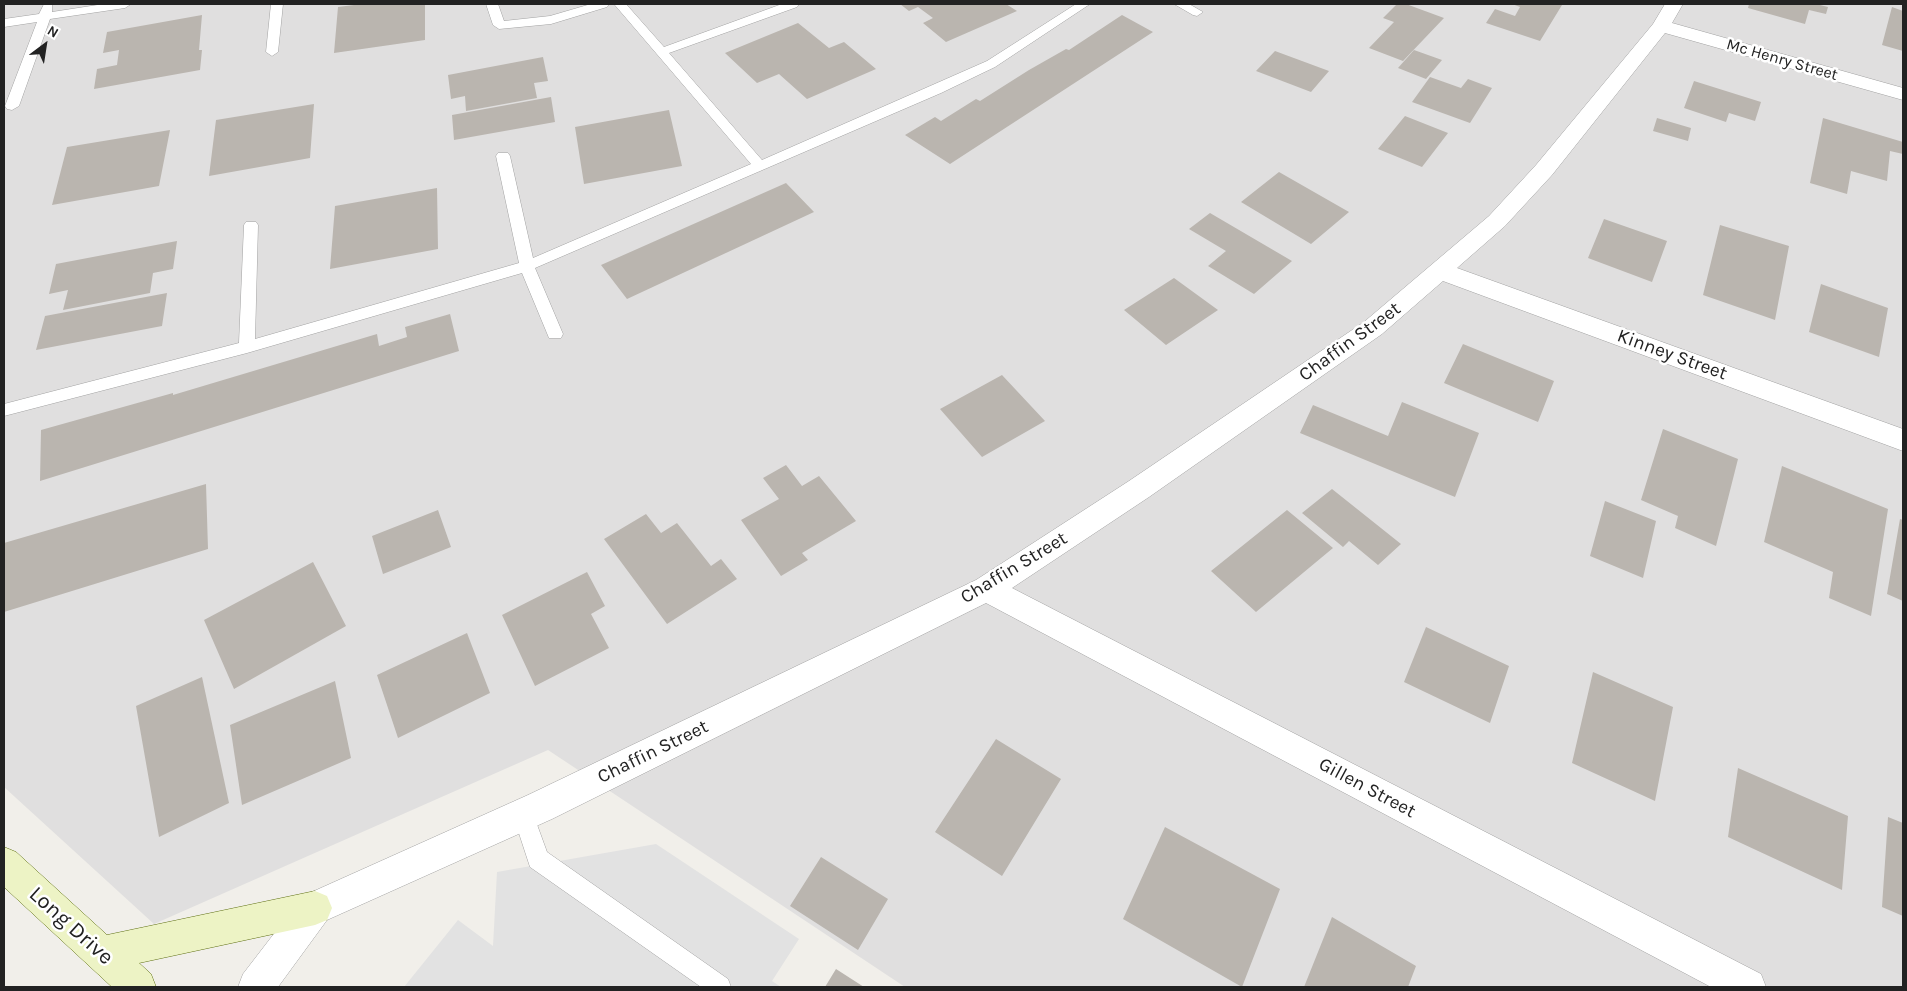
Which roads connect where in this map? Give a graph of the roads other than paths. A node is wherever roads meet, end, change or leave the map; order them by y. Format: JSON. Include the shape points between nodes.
{"nodes":[{"id":1,"x":125,"y":4,"type":"edge"},
{"id":2,"x":277,"y":4,"type":"edge"},
{"id":3,"x":492,"y":4,"type":"edge"},
{"id":4,"x":603,"y":4,"type":"edge"},
{"id":5,"x":620,"y":4,"type":"edge"},
{"id":6,"x":794,"y":4,"type":"edge"},
{"id":7,"x":1084,"y":4,"type":"edge"},
{"id":8,"x":1180,"y":4,"type":"edge"},
{"id":9,"x":46,"y":10,"type":"edge"},
{"id":10,"x":1197,"y":12,"type":"dead end"},
{"id":11,"x":1668,"y":15,"type":"edge"},
{"id":12,"x":4,"y":23,"type":"edge"},
{"id":13,"x":663,"y":51,"type":"junction"},
{"id":14,"x":272,"y":52,"type":"dead end"},
{"id":15,"x":1903,"y":94,"type":"edge"},
{"id":16,"x":12,"y":106,"type":"dead end"},
{"id":17,"x":503,"y":156,"type":"dead end"},
{"id":18,"x":759,"y":165,"type":"junction"},
{"id":19,"x":251,"y":225,"type":"dead end"},
{"id":20,"x":527,"y":266,"type":"junction"},
{"id":21,"x":1441,"y":271,"type":"junction"},
{"id":22,"x":555,"y":334,"type":"dead end"},
{"id":23,"x":247,"y":347,"type":"junction"},
{"id":24,"x":4,"y":410,"type":"edge"},
{"id":25,"x":1903,"y":440,"type":"edge"},
{"id":26,"x":986,"y":589,"type":"junction"},
{"id":27,"x":524,"y":815,"type":"junction"},
{"id":28,"x":4,"y":864,"type":"edge"},
{"id":29,"x":315,"y":908,"type":"junction"},
{"id":30,"x":102,"y":954,"type":"junction"},
{"id":31,"x":138,"y":987,"type":"edge"},
{"id":32,"x":256,"y":987,"type":"edge"},
{"id":33,"x":720,"y":987,"type":"edge"},
{"id":34,"x":1748,"y":987,"type":"edge"}],
"edges":[{"from":1,"to":9,"type":"lane"},
{"from":2,"to":14,"type":"lane"},
{"from":3,"to":4,"type":"lane","via":[[499,26],[551,20]]},
{"from":5,"to":13,"type":"lane"},
{"from":6,"to":13,"type":"lane"},
{"from":7,"to":18,"type":"lane","via":[[991,64]]},
{"from":8,"to":10,"type":"lane"},
{"from":9,"to":12,"type":"lane"},
{"from":9,"to":16,"type":"lane"},
{"from":11,"to":15,"type":"street","name":"Mc Henry Street"},
{"from":11,"to":21,"type":"street","name":"Chaffin Street","via":[[1544,170],[1497,221]]},
{"from":13,"to":18,"type":"lane"},
{"from":17,"to":20,"type":"lane"},
{"from":18,"to":20,"type":"lane"},
{"from":19,"to":23,"type":"lane"},
{"from":20,"to":22,"type":"lane"},
{"from":20,"to":23,"type":"lane"},
{"from":21,"to":25,"type":"street","name":"Kinney Street"},
{"from":21,"to":26,"type":"street","name":"Chaffin Street","via":[[1373,328],[1139,489]]},
{"from":23,"to":24,"type":"lane"},
{"from":26,"to":27,"type":"street","name":"Chaffin Street"},
{"from":26,"to":34,"type":"street","name":"Gillen Street"},
{"from":27,"to":29,"type":"street","name":"Chaffin Street"},
{"from":27,"to":33,"type":"lane","via":[[538,859]]},
{"from":28,"to":30,"type":"main road","name":"Long Drive"},
{"from":29,"to":30,"type":"main road"},
{"from":29,"to":32,"type":"street","name":"Chaffin Street"},
{"from":30,"to":31,"type":"main road","name":"Long Drive"}]}
